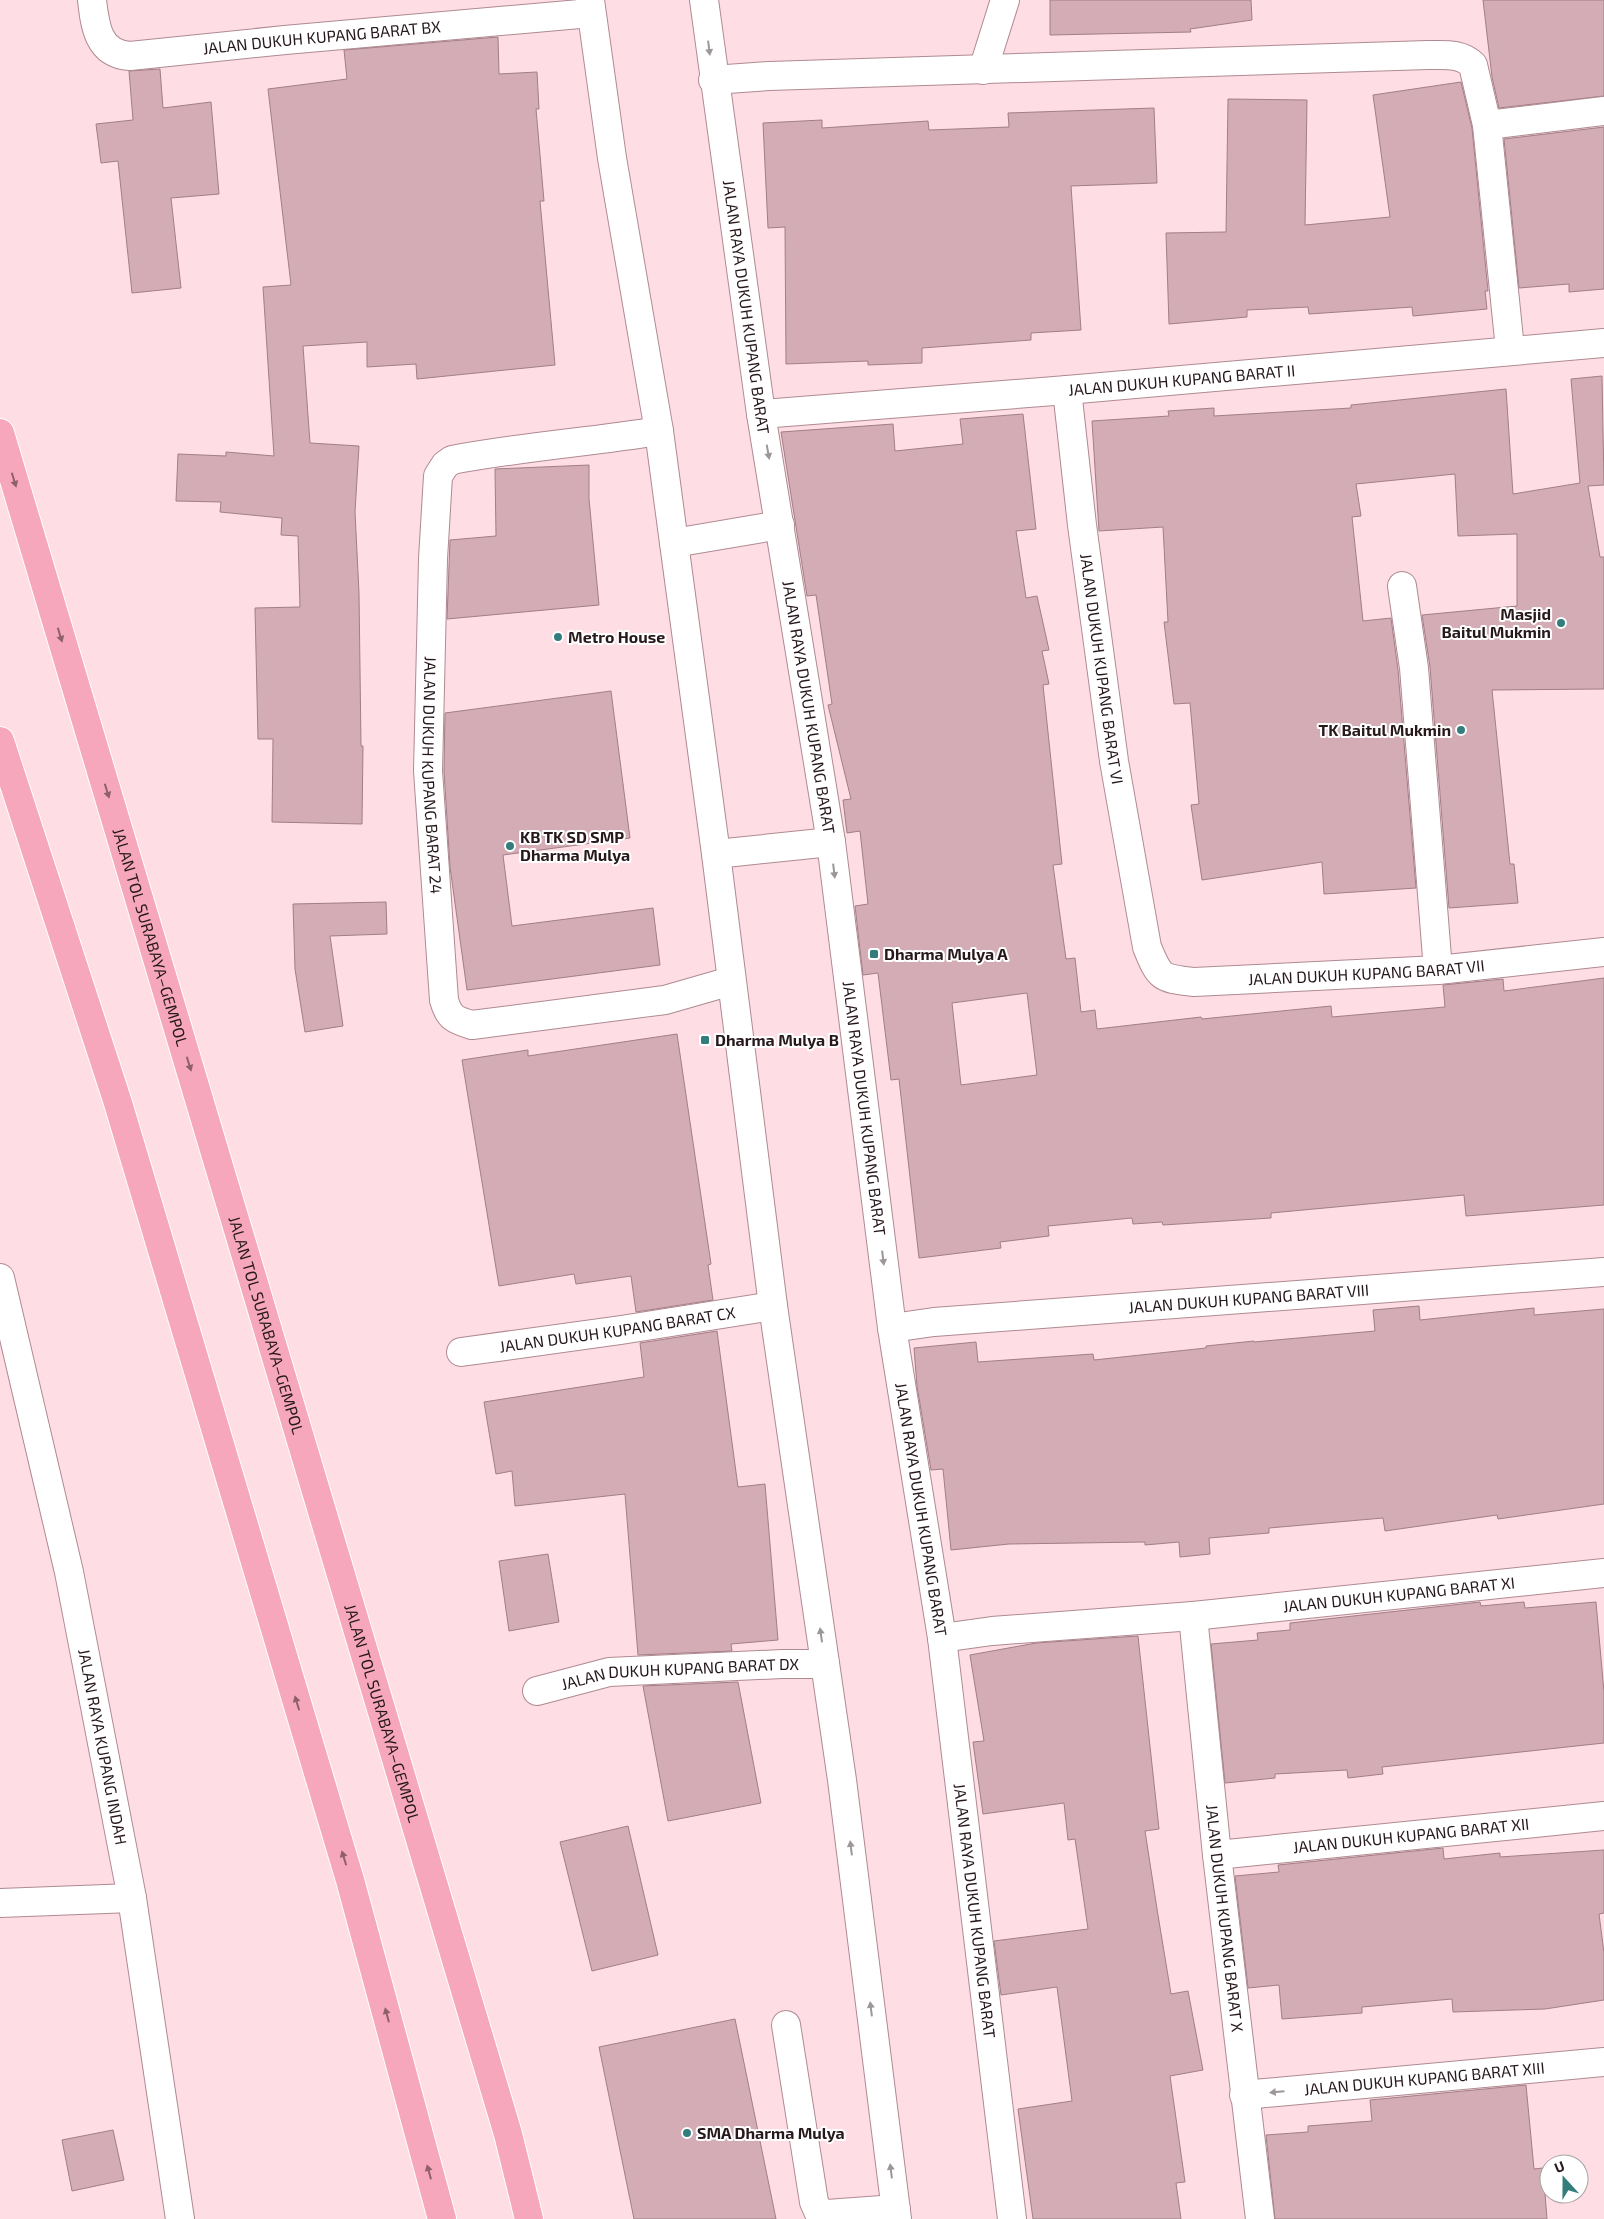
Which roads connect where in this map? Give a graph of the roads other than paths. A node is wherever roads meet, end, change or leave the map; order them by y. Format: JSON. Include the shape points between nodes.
{"nodes":[{"id":1,"x":92,"y":0,"type":"edge"},
{"id":2,"x":704,"y":0,"type":"edge"},
{"id":3,"x":1005,"y":0,"type":"edge"},
{"id":4,"x":590,"y":7,"type":"edge"},
{"id":5,"x":983,"y":70,"type":"junction"},
{"id":6,"x":713,"y":80,"type":"junction"},
{"id":7,"x":1604,"y":111,"type":"edge"},
{"id":8,"x":1487,"y":125,"type":"junction"},
{"id":9,"x":1604,"y":343,"type":"edge"},
{"id":10,"x":1510,"y":349,"type":"junction"},
{"id":11,"x":1067,"y":390,"type":"junction"},
{"id":12,"x":761,"y":414,"type":"junction"},
{"id":13,"x":659,"y":432,"type":"junction"},
{"id":14,"x":0,"y":433,"type":"edge"},
{"id":15,"x":780,"y":525,"type":"junction"},
{"id":16,"x":674,"y":543,"type":"junction"},
{"id":17,"x":1402,"y":586,"type":"dead end"},
{"id":18,"x":0,"y":741,"type":"edge"},
{"id":19,"x":831,"y":842,"type":"junction"},
{"id":20,"x":716,"y":854,"type":"junction"},
{"id":21,"x":1148,"y":947,"type":"joint"},
{"id":22,"x":1604,"y":952,"type":"edge"},
{"id":23,"x":1438,"y":970,"type":"junction"},
{"id":24,"x":731,"y":981,"type":"junction"},
{"id":25,"x":1604,"y":1272,"type":"edge"},
{"id":26,"x":0,"y":1278,"type":"edge"},
{"id":27,"x":773,"y":1306,"type":"junction"},
{"id":28,"x":892,"y":1328,"type":"junction"},
{"id":29,"x":461,"y":1352,"type":"dead end"},
{"id":30,"x":1604,"y":1573,"type":"edge"},
{"id":31,"x":1193,"y":1616,"type":"junction"},
{"id":32,"x":942,"y":1638,"type":"junction"},
{"id":33,"x":825,"y":1664,"type":"junction"},
{"id":34,"x":537,"y":1691,"type":"dead end"},
{"id":35,"x":1604,"y":1816,"type":"edge"},
{"id":36,"x":1217,"y":1855,"type":"junction"},
{"id":37,"x":132,"y":1898,"type":"junction"},
{"id":38,"x":0,"y":1903,"type":"edge"},
{"id":39,"x":786,"y":2025,"type":"dead end"},
{"id":40,"x":1604,"y":2062,"type":"edge"},
{"id":41,"x":1244,"y":2094,"type":"junction"},
{"id":42,"x":896,"y":2214,"type":"edge"},
{"id":43,"x":180,"y":2219,"type":"edge"},
{"id":44,"x":442,"y":2219,"type":"edge"},
{"id":45,"x":529,"y":2219,"type":"edge"},
{"id":46,"x":1012,"y":2219,"type":"edge"},
{"id":47,"x":1260,"y":2219,"type":"edge"}],
"edges":[{"from":1,"to":4,"type":"street","name":"JALAN DUKUH KUPANG BARAT BX","via":[[100,41],[111,52],[130,56]]},
{"from":2,"to":6,"type":"street","name":"JALAN RAYA DUKUH KUPANG BARAT","one_way":true},
{"from":3,"to":5,"type":"street"},
{"from":4,"to":13,"type":"street"},
{"from":5,"to":6,"type":"street"},
{"from":5,"to":8,"type":"street","via":[[1455,55],[1467,59],[1473,66]]},
{"from":6,"to":12,"type":"street","name":"JALAN RAYA DUKUH KUPANG BARAT"},
{"from":7,"to":8,"type":"street"},
{"from":8,"to":10,"type":"street"},
{"from":9,"to":10,"type":"street","name":"JALAN DUKUH KUPANG BARAT II"},
{"from":10,"to":11,"type":"street","name":"JALAN DUKUH KUPANG BARAT II"},
{"from":11,"to":12,"type":"street","name":"JALAN DUKUH KUPANG BARAT II"},
{"from":11,"to":21,"type":"street","name":"JALAN DUKUH KUPANG BARAT VI","via":[[1114,762]]},
{"from":12,"to":15,"type":"street","name":"JALAN RAYA DUKUH KUPANG BARAT","one_way":true},
{"from":13,"to":16,"type":"street"},
{"from":13,"to":24,"type":"street","name":"JALAN DUKUH KUPANG BARAT 24","via":[[505,450],[452,460],[438,476],[428,771],[444,1000],[448,1013],[458,1021],[472,1025],[665,1000]]},
{"from":14,"to":45,"type":"highway","name":"JALAN TOL SURABAYA–GEMPOL","one_way":true,"via":[[508,2134]]},
{"from":15,"to":16,"type":"street"},
{"from":15,"to":19,"type":"street","name":"JALAN RAYA DUKUH KUPANG BARAT"},
{"from":16,"to":20,"type":"street"},
{"from":17,"to":23,"type":"street","via":[[1414,668]]},
{"from":44,"to":18,"type":"highway","one_way":true,"via":[[347,1870],[118,1103]]},
{"from":19,"to":20,"type":"street"},
{"from":19,"to":28,"type":"street","name":"JALAN RAYA DUKUH KUPANG BARAT","one_way":true},
{"from":20,"to":24,"type":"street"},
{"from":21,"to":23,"type":"street","name":"JALAN DUKUH KUPANG BARAT VII","via":[[1156,970],[1167,979],[1194,982]]},
{"from":22,"to":23,"type":"street","name":"JALAN DUKUH KUPANG BARAT VII"},
{"from":24,"to":27,"type":"street"},
{"from":25,"to":28,"type":"street","name":"JALAN DUKUH KUPANG BARAT VIII","via":[[934,1322]]},
{"from":26,"to":37,"type":"street","name":"JALAN RAYA KUPANG INDAH","via":[[69,1572]]},
{"from":27,"to":29,"type":"street","name":"JALAN DUKUH KUPANG BARAT CX"},
{"from":33,"to":27,"type":"street","one_way":true},
{"from":28,"to":32,"type":"street","name":"JALAN RAYA DUKUH KUPANG BARAT"},
{"from":30,"to":31,"type":"street","name":"JALAN DUKUH KUPANG BARAT XI"},
{"from":31,"to":32,"type":"street","name":"JALAN DUKUH KUPANG BARAT XI","via":[[992,1631]]},
{"from":31,"to":36,"type":"street","name":"JALAN DUKUH KUPANG BARAT X"},
{"from":32,"to":46,"type":"street","name":"JALAN RAYA DUKUH KUPANG BARAT"},
{"from":33,"to":34,"type":"street","name":"JALAN DUKUH KUPANG BARAT DX","via":[[609,1672]]},
{"from":42,"to":33,"type":"street","one_way":true},
{"from":35,"to":36,"type":"street","name":"JALAN DUKUH KUPANG BARAT XII"},
{"from":36,"to":41,"type":"street","name":"JALAN DUKUH KUPANG BARAT X"},
{"from":37,"to":38,"type":"street"},
{"from":37,"to":43,"type":"street","name":"JALAN RAYA KUPANG INDAH"},
{"from":39,"to":42,"type":"street","via":[[818,2211],[827,2214]]},
{"from":40,"to":41,"type":"street","name":"JALAN DUKUH KUPANG BARAT XIII","one_way":true},
{"from":41,"to":47,"type":"street","name":"JALAN DUKUH KUPANG BARAT X"}]}
